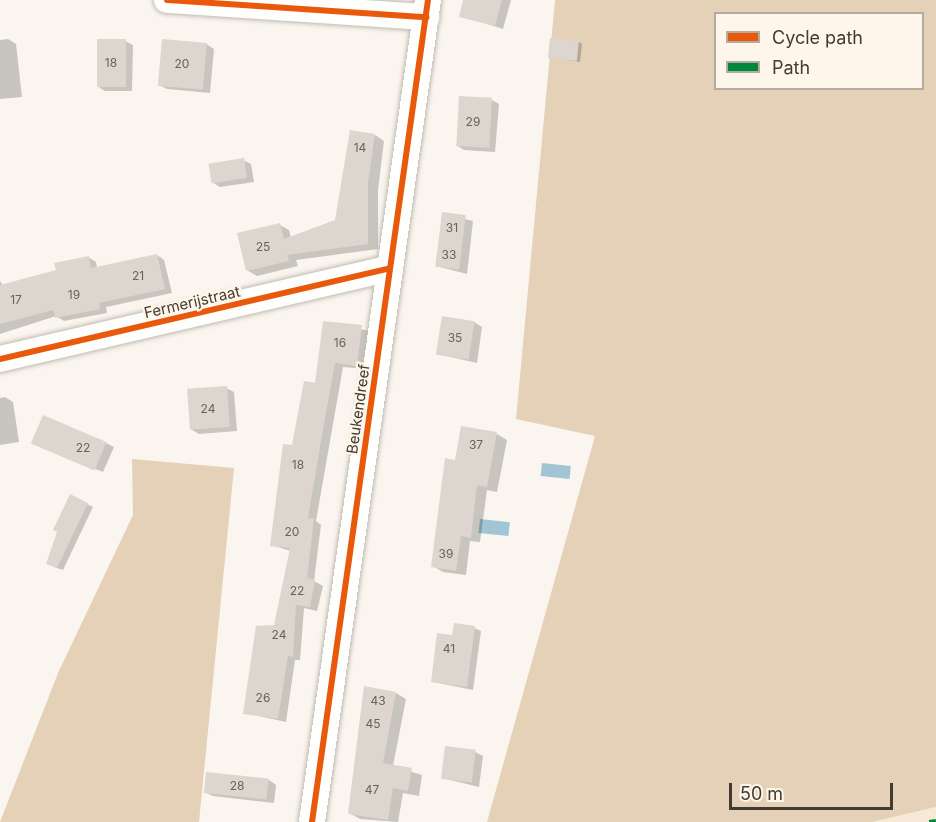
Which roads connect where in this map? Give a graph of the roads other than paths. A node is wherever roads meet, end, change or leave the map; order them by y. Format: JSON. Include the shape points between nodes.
{"nodes":[{"id":1,"x":167,"y":0,"type":"edge"},
{"id":2,"x":427,"y":8,"type":"edge"},
{"id":3,"x":390,"y":268,"type":"junction"},
{"id":4,"x":0,"y":359,"type":"edge"},
{"id":5,"x":312,"y":822,"type":"edge"}],
"edges":[{"from":1,"to":2,"type":"street"},
{"from":2,"to":3,"type":"street","name":"Beukendreef"},
{"from":3,"to":4,"type":"street","name":"Fermerijstraat"},
{"from":3,"to":5,"type":"street","name":"Beukendreef"}]}
